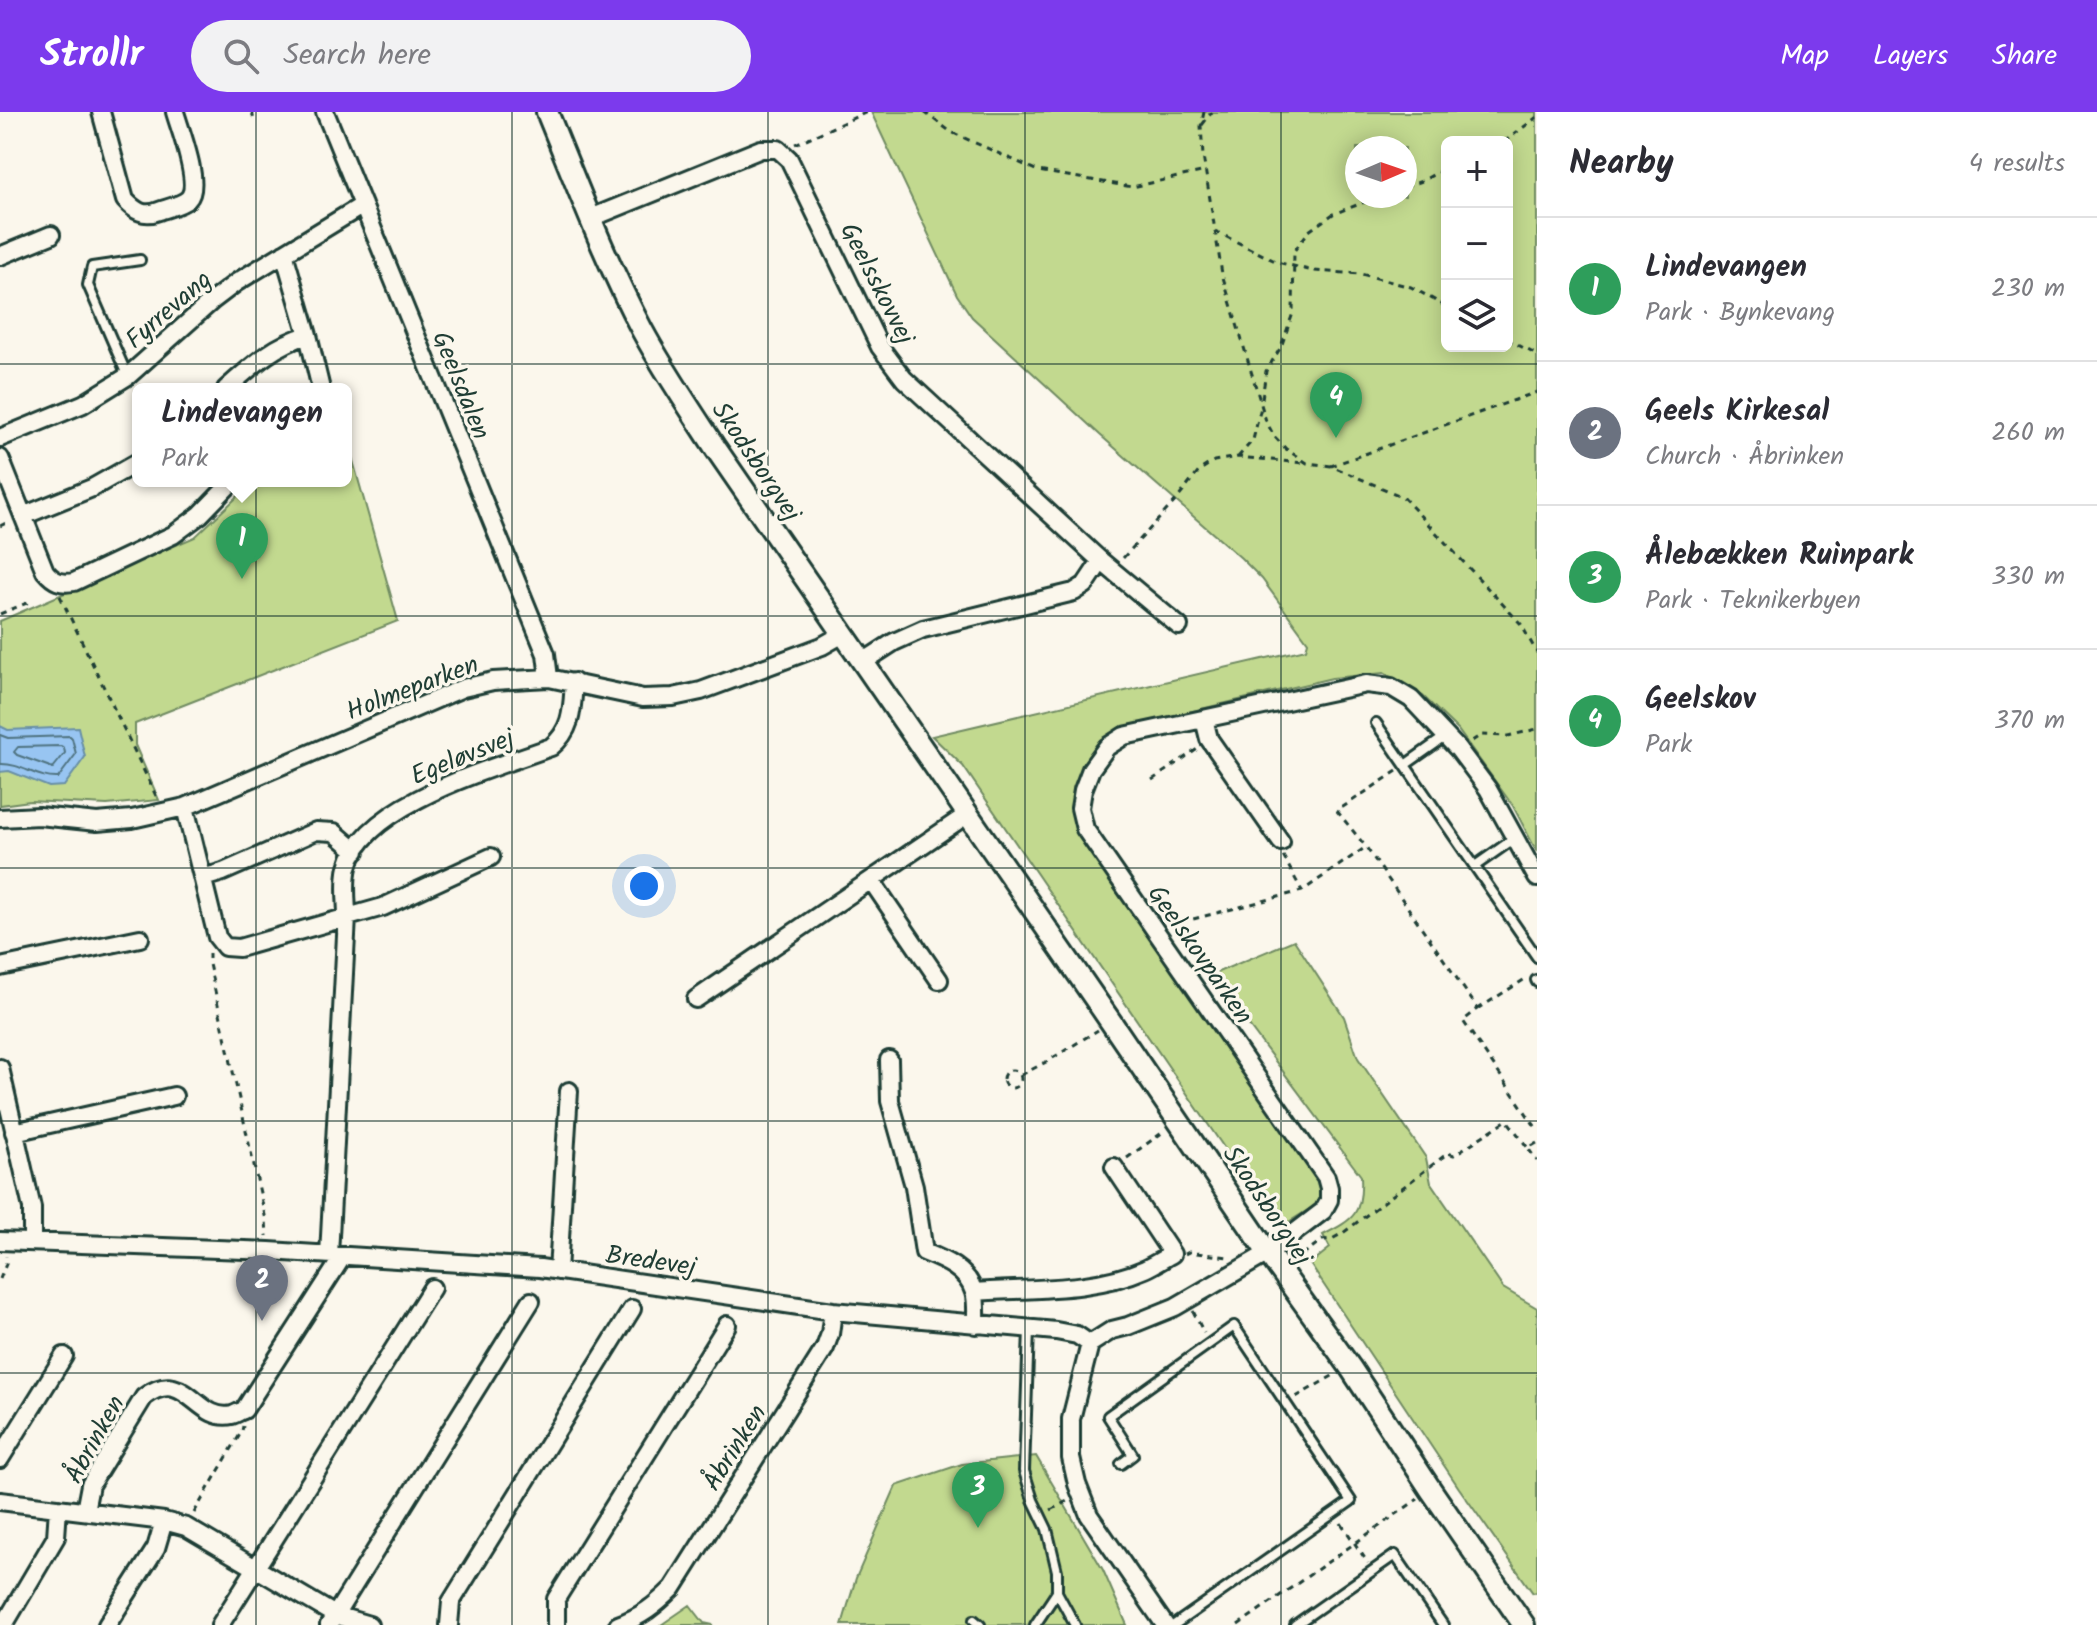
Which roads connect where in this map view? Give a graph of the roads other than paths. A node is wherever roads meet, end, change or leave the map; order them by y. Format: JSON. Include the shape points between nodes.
{"nodes":[{"id":1,"x":101,"y":112,"type":"edge"},
{"id":2,"x":175,"y":112,"type":"edge"},
{"id":3,"x":325,"y":112,"type":"edge"},
{"id":4,"x":547,"y":112,"type":"edge"},
{"id":5,"x":363,"y":205,"type":"junction"},
{"id":6,"x":591,"y":218,"type":"junction"},
{"id":7,"x":51,"y":235,"type":"dead end"},
{"id":8,"x":284,"y":253,"type":"junction"},
{"id":9,"x":0,"y":256,"type":"edge"},
{"id":10,"x":140,"y":260,"type":"dead end"},
{"id":11,"x":308,"y":335,"type":"junction"},
{"id":12,"x":128,"y":376,"type":"junction"},
{"id":13,"x":233,"y":383,"type":"edge"},
{"id":14,"x":320,"y":383,"type":"edge"},
{"id":15,"x":0,"y":438,"type":"edge"},
{"id":16,"x":0,"y":458,"type":"edge"},
{"id":17,"x":132,"y":465,"type":"edge"},
{"id":18,"x":227,"y":487,"type":"edge"},
{"id":19,"x":23,"y":516,"type":"junction"},
{"id":20,"x":1107,"y":566,"type":"junction"},
{"id":21,"x":1179,"y":626,"type":"dead end"},
{"id":22,"x":843,"y":634,"type":"junction"},
{"id":23,"x":863,"y":662,"type":"junction"},
{"id":24,"x":549,"y":678,"type":"junction"},
{"id":25,"x":574,"y":682,"type":"junction"},
{"id":26,"x":1204,"y":719,"type":"junction"},
{"id":27,"x":1376,"y":723,"type":"dead end"},
{"id":28,"x":1446,"y":736,"type":"junction"},
{"id":29,"x":1405,"y":765,"type":"junction"},
{"id":30,"x":185,"y":807,"type":"junction"},
{"id":31,"x":968,"y":814,"type":"junction"},
{"id":32,"x":0,"y":818,"type":"edge"},
{"id":33,"x":1515,"y":838,"type":"junction"},
{"id":34,"x":1281,"y":842,"type":"dead end"},
{"id":35,"x":356,"y":851,"type":"junction"},
{"id":36,"x":491,"y":857,"type":"dead end"},
{"id":37,"x":1475,"y":866,"type":"junction"},
{"id":38,"x":203,"y":878,"type":"junction"},
{"id":39,"x":1537,"y":878,"type":"edge"},
{"id":40,"x":871,"y":880,"type":"junction"},
{"id":41,"x":347,"y":917,"type":"junction"},
{"id":42,"x":140,"y":938,"type":"dead end"},
{"id":43,"x":1537,"y":957,"type":"edge"},
{"id":44,"x":0,"y":967,"type":"edge"},
{"id":45,"x":939,"y":980,"type":"dead end"},
{"id":46,"x":696,"y":999,"type":"dead end"},
{"id":47,"x":889,"y":1060,"type":"dead end"},
{"id":48,"x":0,"y":1068,"type":"edge"},
{"id":49,"x":569,"y":1091,"type":"dead end"},
{"id":50,"x":174,"y":1096,"type":"dead end"},
{"id":51,"x":9,"y":1127,"type":"edge"},
{"id":52,"x":1114,"y":1167,"type":"road end"},
{"id":53,"x":4,"y":1242,"type":"edge"},
{"id":54,"x":32,"y":1242,"type":"junction"},
{"id":55,"x":1268,"y":1253,"type":"junction"},
{"id":56,"x":336,"y":1255,"type":"junction"},
{"id":57,"x":558,"y":1271,"type":"junction"},
{"id":58,"x":432,"y":1288,"type":"dead end"},
{"id":59,"x":974,"y":1292,"type":"junction"},
{"id":60,"x":531,"y":1301,"type":"dead end"},
{"id":61,"x":632,"y":1309,"type":"dead end"},
{"id":62,"x":833,"y":1311,"type":"junction"},
{"id":63,"x":727,"y":1325,"type":"dead end"},
{"id":64,"x":976,"y":1325,"type":"junction"},
{"id":65,"x":1029,"y":1329,"type":"junction"},
{"id":66,"x":1090,"y":1344,"type":"junction"},
{"id":67,"x":64,"y":1356,"type":"dead end"},
{"id":68,"x":0,"y":1459,"type":"edge"},
{"id":69,"x":1121,"y":1464,"type":"dead end"},
{"id":70,"x":0,"y":1501,"type":"edge"},
{"id":71,"x":58,"y":1508,"type":"junction"},
{"id":72,"x":85,"y":1511,"type":"junction"},
{"id":73,"x":164,"y":1521,"type":"junction"},
{"id":74,"x":256,"y":1568,"type":"junction"},
{"id":75,"x":1057,"y":1592,"type":"junction"},
{"id":76,"x":332,"y":1620,"type":"edge"},
{"id":77,"x":4,"y":1625,"type":"edge"},
{"id":78,"x":107,"y":1625,"type":"edge"},
{"id":79,"x":220,"y":1625,"type":"edge"},
{"id":80,"x":369,"y":1625,"type":"edge"},
{"id":81,"x":449,"y":1625,"type":"edge"},
{"id":82,"x":556,"y":1625,"type":"edge"},
{"id":83,"x":618,"y":1625,"type":"edge"},
{"id":84,"x":1035,"y":1625,"type":"edge"},
{"id":85,"x":1075,"y":1625,"type":"edge"},
{"id":86,"x":1165,"y":1625,"type":"edge"},
{"id":87,"x":1174,"y":1625,"type":"edge"},
{"id":88,"x":1295,"y":1625,"type":"edge"},
{"id":89,"x":1443,"y":1625,"type":"edge"},
{"id":90,"x":1524,"y":1625,"type":"edge"}],
"edges":[{"from":1,"to":2,"type":"street","via":[[125,200],[136,211],[150,214],[187,200],[193,191]]},
{"from":3,"to":5,"type":"street","name":"Geelsdalen"},
{"from":4,"to":6,"type":"street","name":"Skodsborgvej"},
{"from":5,"to":8,"type":"street","name":"Fyrrevang"},
{"from":5,"to":24,"type":"street","name":"Geelsdalen","via":[[546,654]]},
{"from":6,"to":20,"type":"street","name":"Geelsskovvej","via":[[761,149],[780,150],[880,347],[904,379]]},
{"from":6,"to":22,"type":"street","name":"Skodsborgvej","via":[[629,305],[672,381]]},
{"from":7,"to":9,"type":"street"},
{"from":8,"to":11,"type":"street"},
{"from":8,"to":12,"type":"street","name":"Fyrrevang","via":[[212,301]]},
{"from":10,"to":12,"type":"lane","via":[[92,267],[88,285]]},
{"from":11,"to":13,"type":"street","via":[[268,353]]},
{"from":11,"to":14,"type":"street"},
{"from":12,"to":15,"type":"street","name":"Fyrrevang","via":[[83,404]]},
{"from":16,"to":19,"type":"street"},
{"from":17,"to":19,"type":"street"},
{"from":18,"to":19,"type":"street","via":[[173,535],[64,584],[52,581],[45,571]]},
{"from":20,"to":21,"type":"street","name":"Geelsskovvej"},
{"from":20,"to":23,"type":"street","via":[[1074,592],[923,629]]},
{"from":22,"to":23,"type":"street","name":"Skodsborgvej"},
{"from":22,"to":25,"type":"street","name":"Holmeparken","via":[[701,691],[673,697],[643,698]]},
{"from":23,"to":31,"type":"street","name":"Skodsborgvej"},
{"from":24,"to":25,"type":"street","name":"Holmeparken"},
{"from":24,"to":30,"type":"street","name":"Holmeparken","via":[[463,688]]},
{"from":25,"to":35,"type":"street","name":"Egeløvsvej","via":[[568,727],[551,747],[422,796],[396,811]]},
{"from":26,"to":28,"type":"street","name":"Geelskovparken","via":[[1366,684],[1391,687],[1411,699]]},
{"from":26,"to":34,"type":"street","via":[[1209,739]]},
{"from":26,"to":55,"type":"street","name":"Geelskovparken","via":[[1124,736],[1107,747],[1091,769],[1080,808],[1085,829],[1326,1177],[1329,1200],[1323,1211]]},
{"from":27,"to":29,"type":"lane"},
{"from":28,"to":29,"type":"lane"},
{"from":28,"to":33,"type":"street","name":"Geelskovparken","via":[[1488,789]]},
{"from":29,"to":37,"type":"lane"},
{"from":30,"to":32,"type":"street","name":"Holmeparken","via":[[97,822]]},
{"from":30,"to":38,"type":"street"},
{"from":31,"to":40,"type":"street"},
{"from":31,"to":55,"type":"street","name":"Skodsborgvej"},
{"from":33,"to":37,"type":"lane"},
{"from":33,"to":39,"type":"street","name":"Geelskovparken"},
{"from":35,"to":38,"type":"street","via":[[334,832],[316,831]]},
{"from":35,"to":41,"type":"street","via":[[348,866]]},
{"from":36,"to":41,"type":"street","via":[[383,907]]},
{"from":37,"to":43,"type":"lane"},
{"from":38,"to":41,"type":"street","via":[[217,937],[225,947],[239,948]]},
{"from":40,"to":45,"type":"street"},
{"from":40,"to":46,"type":"street"},
{"from":41,"to":56,"type":"street"},
{"from":42,"to":44,"type":"street"},
{"from":47,"to":59,"type":"street","via":[[890,1101],[914,1186],[924,1252],[949,1262]]},
{"from":48,"to":51,"type":"street"},
{"from":49,"to":57,"type":"street"},
{"from":50,"to":51,"type":"street"},
{"from":51,"to":54,"type":"street","via":[[32,1208]]},
{"from":52,"to":59,"type":"street","via":[[1172,1254],[1114,1279]]},
{"from":53,"to":54,"type":"street","name":"Bredevej"},
{"from":54,"to":56,"type":"street","name":"Bredevej"},
{"from":55,"to":66,"type":"street","via":[[1186,1300]]},
{"from":55,"to":90,"type":"street","name":"Skodsborgvej"},
{"from":56,"to":57,"type":"street","name":"Bredevej"},
{"from":56,"to":72,"type":"street","name":"Åbrinken","via":[[244,1410],[216,1414],[178,1388],[154,1390],[144,1397],[90,1485]]},
{"from":57,"to":62,"type":"street","name":"Bredevej"},
{"from":58,"to":74,"type":"street"},
{"from":59,"to":64,"type":"street"},
{"from":60,"to":76,"type":"street"},
{"from":61,"to":81,"type":"street","via":[[451,1602]]},
{"from":62,"to":64,"type":"street","name":"Bredevej"},
{"from":62,"to":83,"type":"street","name":"Åbrinken","via":[[825,1348],[673,1588],[653,1608]]},
{"from":63,"to":82,"type":"street","via":[[556,1599]]},
{"from":64,"to":65,"type":"street","name":"Bredevej"},
{"from":65,"to":66,"type":"street","name":"Bredevej","via":[[1077,1335]]},
{"from":65,"to":75,"type":"lane","via":[[1024,1471],[1047,1529]]},
{"from":66,"to":86,"type":"street","via":[[1071,1419],[1071,1458],[1089,1515]]},
{"from":67,"to":68,"type":"street"},
{"from":69,"to":87,"type":"lane","via":[[1133,1455],[1108,1416],[1234,1326],[1351,1501]]},
{"from":70,"to":71,"type":"street","name":"Åbrinken"},
{"from":71,"to":72,"type":"street","name":"Åbrinken"},
{"from":71,"to":77,"type":"street","name":"Åbrinken","via":[[56,1537]]},
{"from":72,"to":73,"type":"street","name":"Åbrinken"},
{"from":73,"to":74,"type":"street","name":"Åbrinken","via":[[186,1527]]},
{"from":73,"to":78,"type":"street","via":[[156,1548]]},
{"from":74,"to":76,"type":"street","name":"Åbrinken"},
{"from":74,"to":79,"type":"street"},
{"from":75,"to":84,"type":"lane"},
{"from":75,"to":85,"type":"lane"},
{"from":76,"to":80,"type":"street","name":"Åbrinken"},
{"from":88,"to":89,"type":"lane","via":[[1395,1555]]}]}
